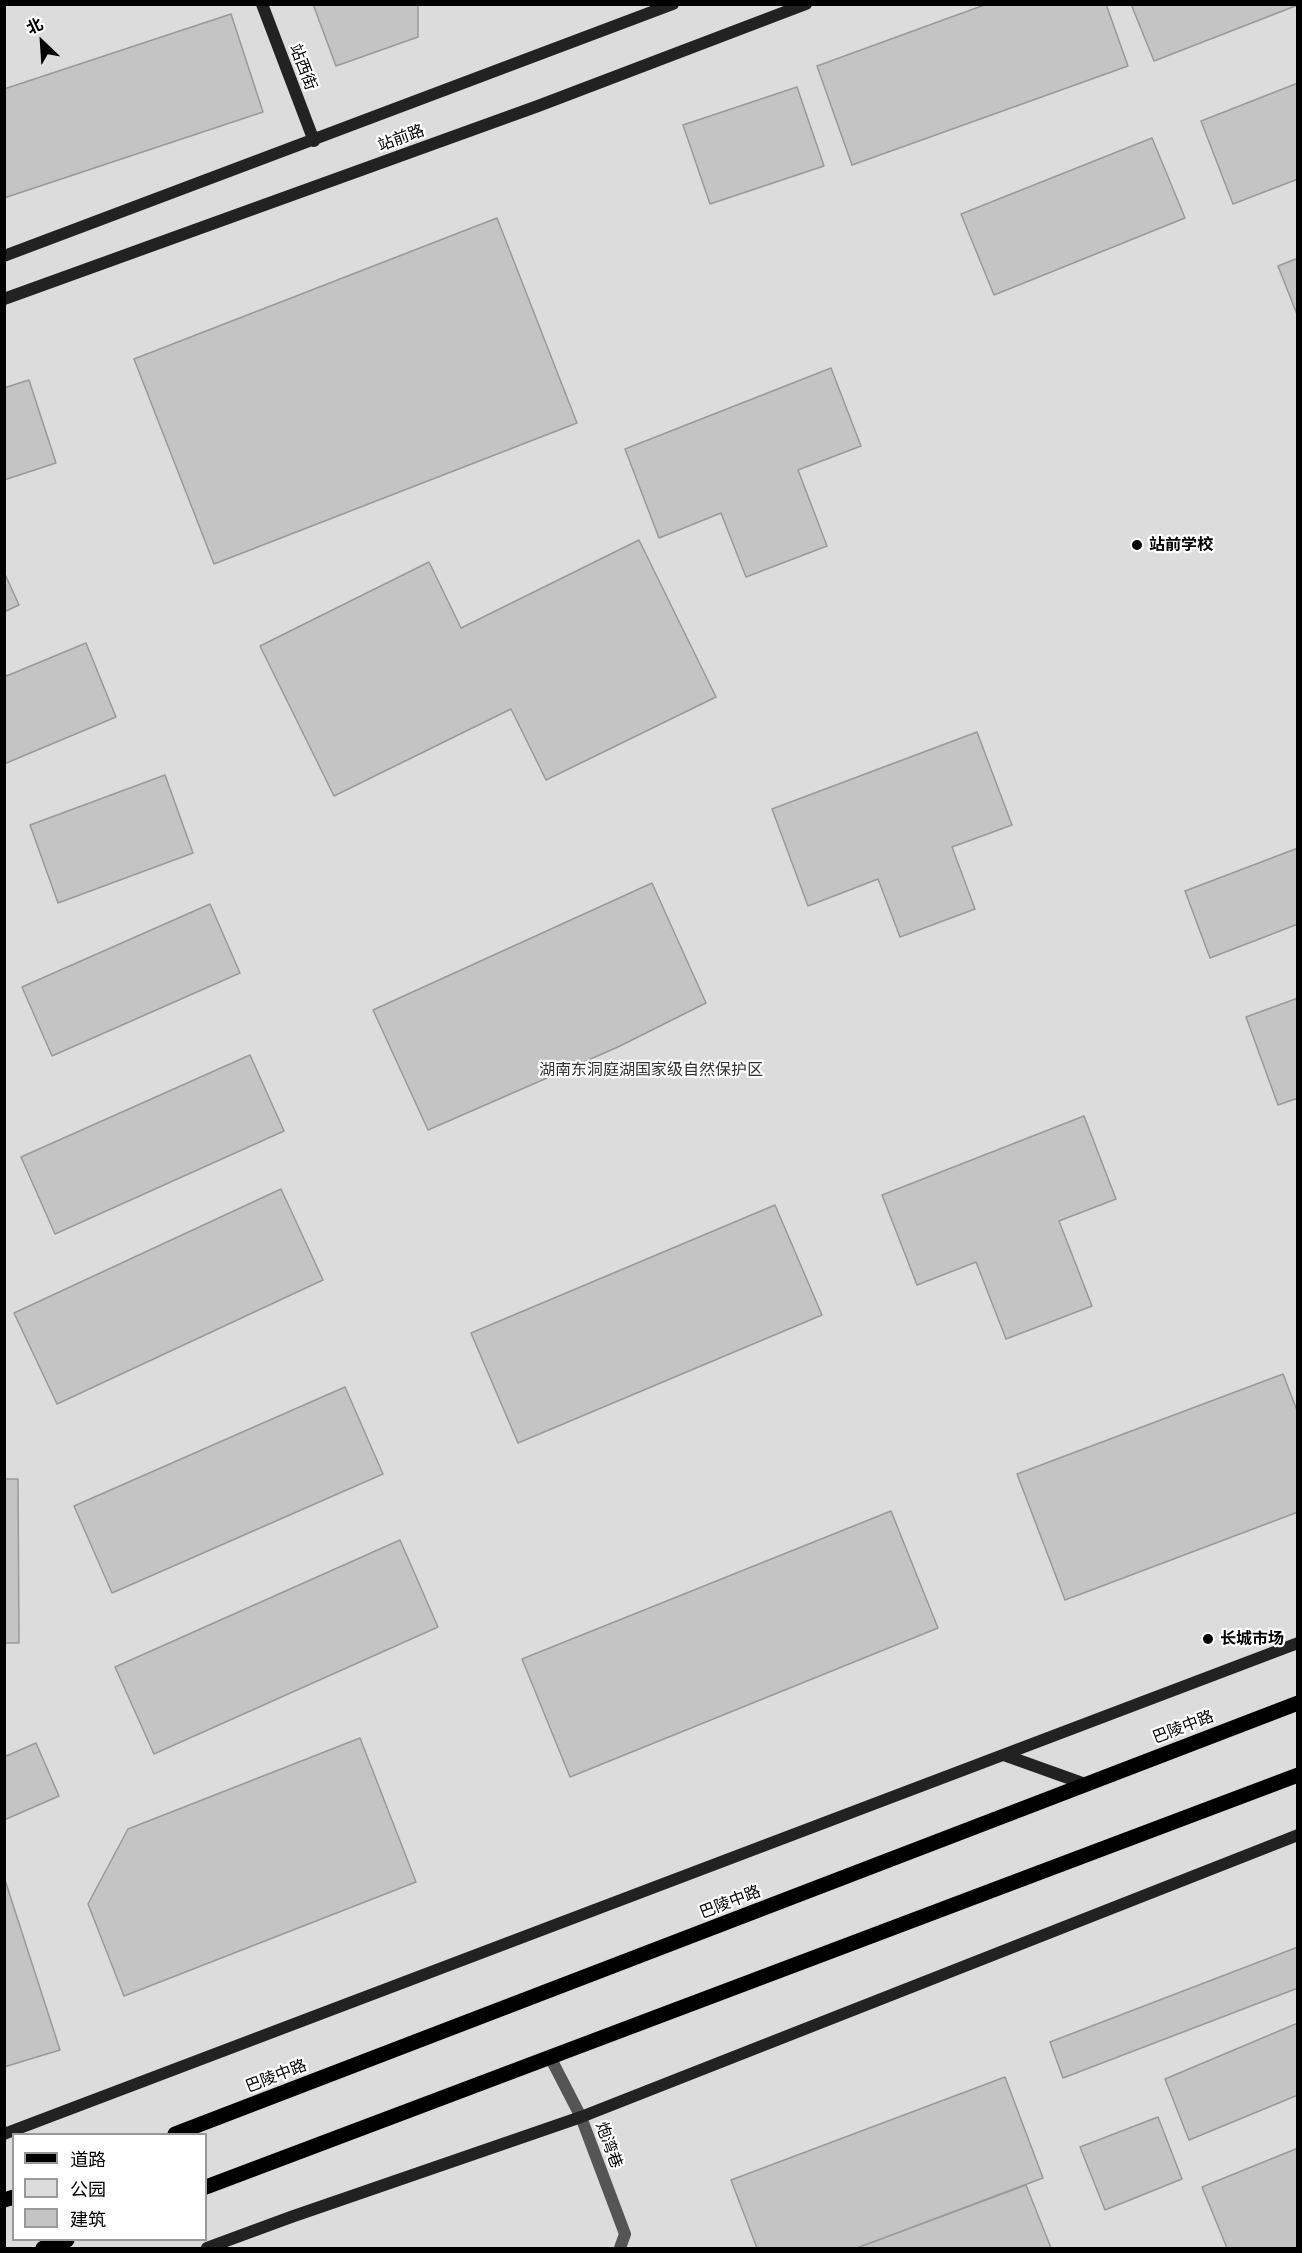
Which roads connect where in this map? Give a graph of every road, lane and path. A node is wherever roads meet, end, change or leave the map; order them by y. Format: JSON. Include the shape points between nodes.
{"nodes":[{"id":1,"x":262,"y":4,"type":"edge"},
{"id":2,"x":673,"y":4,"type":"edge"},
{"id":3,"x":806,"y":4,"type":"edge"},
{"id":4,"x":314,"y":141,"type":"junction"},
{"id":5,"x":4,"y":256,"type":"edge"},
{"id":6,"x":4,"y":299,"type":"edge"},
{"id":7,"x":1298,"y":1643,"type":"edge"},
{"id":8,"x":1298,"y":1703,"type":"edge"},
{"id":9,"x":1004,"y":1755,"type":"junction"},
{"id":10,"x":1298,"y":1775,"type":"edge"},
{"id":11,"x":1085,"y":1784,"type":"junction"},
{"id":12,"x":1298,"y":1834,"type":"edge"},
{"id":13,"x":550,"y":2057,"type":"junction"},
{"id":14,"x":581,"y":2117,"type":"junction"},
{"id":15,"x":178,"y":2133,"type":"edge"},
{"id":16,"x":4,"y":2134,"type":"edge"},
{"id":17,"x":207,"y":2187,"type":"edge"},
{"id":18,"x":64,"y":2241,"type":"edge"},
{"id":19,"x":43,"y":2248,"type":"edge"},
{"id":20,"x":207,"y":2248,"type":"edge"},
{"id":21,"x":620,"y":2248,"type":"edge"}],
"edges":[{"from":1,"to":4,"type":"street","name":"站西街"},
{"from":2,"to":4,"type":"street","name":"站前路"},
{"from":3,"to":6,"type":"street","name":"站前路","via":[[538,106]]},
{"from":4,"to":5,"type":"street","name":"站前路"},
{"from":7,"to":9,"type":"street"},
{"from":8,"to":11,"type":"main road","name":"巴陵中路"},
{"from":9,"to":11,"type":"street"},
{"from":9,"to":16,"type":"street"},
{"from":10,"to":13,"type":"main road"},
{"from":11,"to":15,"type":"main road","name":"巴陵中路"},
{"from":12,"to":14,"type":"street"},
{"from":13,"to":14,"type":"street","name":"炮湾巷"},
{"from":13,"to":17,"type":"main road"},
{"from":14,"to":20,"type":"street"},
{"from":14,"to":21,"type":"street","name":"炮湾巷","via":[[625,2234]]},
{"from":18,"to":19,"type":"main road"}]}
